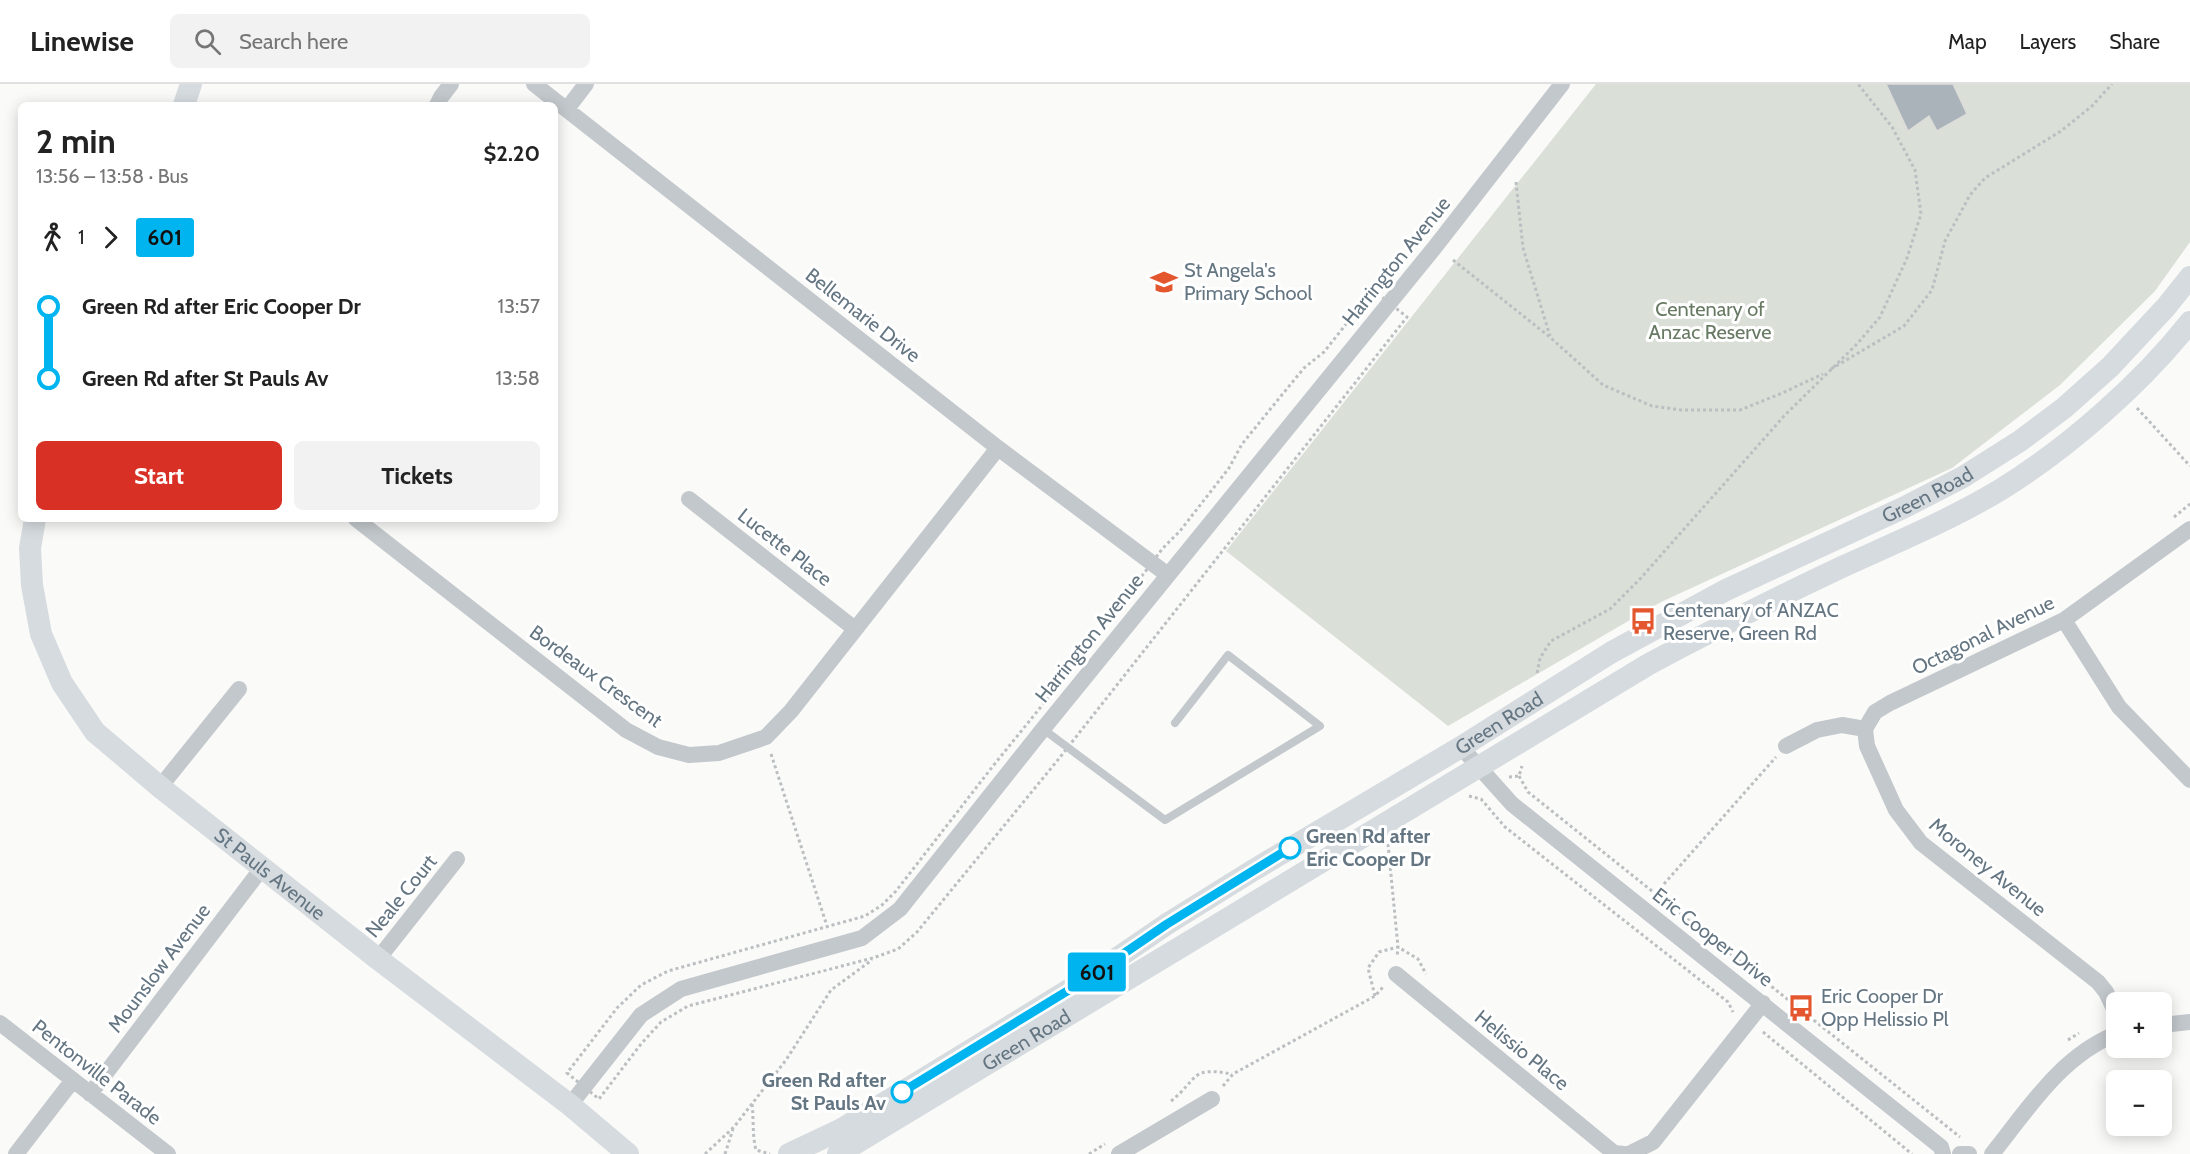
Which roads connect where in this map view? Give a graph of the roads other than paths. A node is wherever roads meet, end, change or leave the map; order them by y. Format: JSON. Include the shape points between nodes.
{"nodes":[{"id":1,"x":191,"y":84,"type":"edge"},
{"id":2,"x":451,"y":84,"type":"edge"},
{"id":3,"x":534,"y":84,"type":"edge"},
{"id":4,"x":586,"y":84,"type":"edge"},
{"id":5,"x":1562,"y":84,"type":"edge"},
{"id":6,"x":185,"y":102,"type":"edge"},
{"id":7,"x":438,"y":102,"type":"edge"},
{"id":8,"x":558,"y":102,"type":"edge"},
{"id":9,"x":558,"y":102,"type":"edge"},
{"id":10,"x":567,"y":109,"type":"junction"},
{"id":11,"x":2190,"y":277,"type":"edge"},
{"id":12,"x":2190,"y":322,"type":"edge"},
{"id":13,"x":998,"y":448,"type":"junction"},
{"id":14,"x":689,"y":499,"type":"dead end"},
{"id":15,"x":34,"y":522,"type":"edge"},
{"id":16,"x":360,"y":522,"type":"edge"},
{"id":17,"x":2190,"y":529,"type":"edge"},
{"id":18,"x":1168,"y":575,"type":"junction"},
{"id":19,"x":2064,"y":620,"type":"junction"},
{"id":20,"x":855,"y":629,"type":"junction"},
{"id":21,"x":239,"y":689,"type":"dead end"},
{"id":22,"x":1175,"y":723,"type":"dead end"},
{"id":23,"x":1043,"y":729,"type":"junction"},
{"id":24,"x":1865,"y":729,"type":"junction"},
{"id":25,"x":1786,"y":746,"type":"road end"},
{"id":26,"x":1461,"y":747,"type":"junction"},
{"id":27,"x":1477,"y":767,"type":"junction"},
{"id":28,"x":2190,"y":780,"type":"edge"},
{"id":29,"x":160,"y":787,"type":"junction"},
{"id":30,"x":458,"y":859,"type":"dead end"},
{"id":31,"x":262,"y":867,"type":"junction"},
{"id":32,"x":378,"y":958,"type":"junction"},
{"id":33,"x":1395,"y":974,"type":"road end"},
{"id":34,"x":2106,"y":994,"type":"edge"},
{"id":35,"x":1763,"y":1003,"type":"junction"},
{"id":36,"x":2190,"y":1022,"type":"edge"},
{"id":37,"x":0,"y":1023,"type":"edge"},
{"id":38,"x":2172,"y":1024,"type":"edge"},
{"id":39,"x":2106,"y":1040,"type":"edge"},
{"id":40,"x":73,"y":1080,"type":"junction"},
{"id":41,"x":90,"y":1094,"type":"junction"},
{"id":42,"x":1212,"y":1099,"type":"road end"},
{"id":43,"x":570,"y":1105,"type":"junction"},
{"id":44,"x":16,"y":1154,"type":"edge"},
{"id":45,"x":168,"y":1154,"type":"edge"},
{"id":46,"x":628,"y":1154,"type":"edge"},
{"id":47,"x":789,"y":1154,"type":"edge"},
{"id":48,"x":838,"y":1154,"type":"edge"},
{"id":49,"x":1119,"y":1154,"type":"edge"},
{"id":50,"x":1624,"y":1154,"type":"edge"},
{"id":51,"x":1629,"y":1154,"type":"edge"},
{"id":52,"x":1943,"y":1154,"type":"edge"},
{"id":53,"x":1992,"y":1154,"type":"edge"}],
"edges":[{"from":1,"to":6,"type":"main road"},
{"from":2,"to":7,"type":"street"},
{"from":3,"to":8,"type":"street","name":"Bellemarie Drive"},
{"from":4,"to":10,"type":"street"},
{"from":5,"to":18,"type":"street","name":"Harrington Avenue","via":[[1429,255]]},
{"from":9,"to":10,"type":"street","name":"Bellemarie Drive"},
{"from":10,"to":13,"type":"street","name":"Bellemarie Drive"},
{"from":11,"to":26,"type":"main road","name":"Green Road","via":[[2110,367],[2020,441],[1905,507],[1726,590],[1612,652]]},
{"from":12,"to":27,"type":"main road","name":"Green Road","via":[[2124,394],[2080,432],[1975,504],[1649,664]]},
{"from":13,"to":18,"type":"street","name":"Bellemarie Drive"},
{"from":13,"to":20,"type":"street","name":"Bordeaux Crescent"},
{"from":14,"to":20,"type":"street","name":"Lucette Place"},
{"from":15,"to":29,"type":"main road","name":"St Pauls Avenue","via":[[30,548],[32,585],[41,634],[62,683],[95,732]]},
{"from":16,"to":20,"type":"street","name":"Bordeaux Crescent","via":[[626,730],[658,747],[689,755],[719,753],[766,737]]},
{"from":17,"to":19,"type":"street","name":"Octagonal Avenue"},
{"from":18,"to":23,"type":"street","name":"Harrington Avenue"},
{"from":19,"to":24,"type":"street","name":"Octagonal Avenue","via":[[1890,703],[1875,712]]},
{"from":19,"to":28,"type":"street","via":[[2119,708]]},
{"from":21,"to":29,"type":"street"},
{"from":22,"to":23,"type":"lane","via":[[1228,655],[1320,726],[1165,820]]},
{"from":23,"to":43,"type":"street","name":"Harrington Avenue","via":[[900,909],[861,938],[681,989],[641,1015]]},
{"from":24,"to":25,"type":"street","via":[[1842,725],[1817,729]]},
{"from":24,"to":34,"type":"street","name":"Moroney Avenue","via":[[1867,746],[1896,810],[1922,843],[2098,982]]},
{"from":26,"to":27,"type":"street","name":"Eric Cooper Drive"},
{"from":26,"to":47,"type":"main road","name":"Green Road","via":[[1252,871],[1082,982],[842,1129]]},
{"from":27,"to":35,"type":"street","name":"Eric Cooper Drive","via":[[1512,804]]},
{"from":27,"to":48,"type":"main road","name":"Green Road"},
{"from":29,"to":31,"type":"main road","name":"St Pauls Avenue"},
{"from":30,"to":32,"type":"street","name":"Neale Court"},
{"from":31,"to":32,"type":"main road","name":"St Pauls Avenue"},
{"from":31,"to":41,"type":"street","name":"Mounslow Avenue"},
{"from":32,"to":43,"type":"main road","name":"St Pauls Avenue"},
{"from":33,"to":50,"type":"street","name":"Helissio Place","via":[[1614,1153]]},
{"from":35,"to":51,"type":"street","via":[[1653,1142]]},
{"from":35,"to":52,"type":"street","name":"Eric Cooper Drive","via":[[1941,1147]]},
{"from":36,"to":38,"type":"street"},
{"from":37,"to":40,"type":"street","name":"Pentonville Parade"},
{"from":39,"to":53,"type":"street","via":[[2084,1050],[2052,1078]]},
{"from":40,"to":41,"type":"street","name":"Pentonville Parade"},
{"from":40,"to":44,"type":"street"},
{"from":41,"to":45,"type":"street","name":"Pentonville Parade"},
{"from":42,"to":49,"type":"street"},
{"from":43,"to":46,"type":"main road","name":"St Pauls Avenue"}]}
